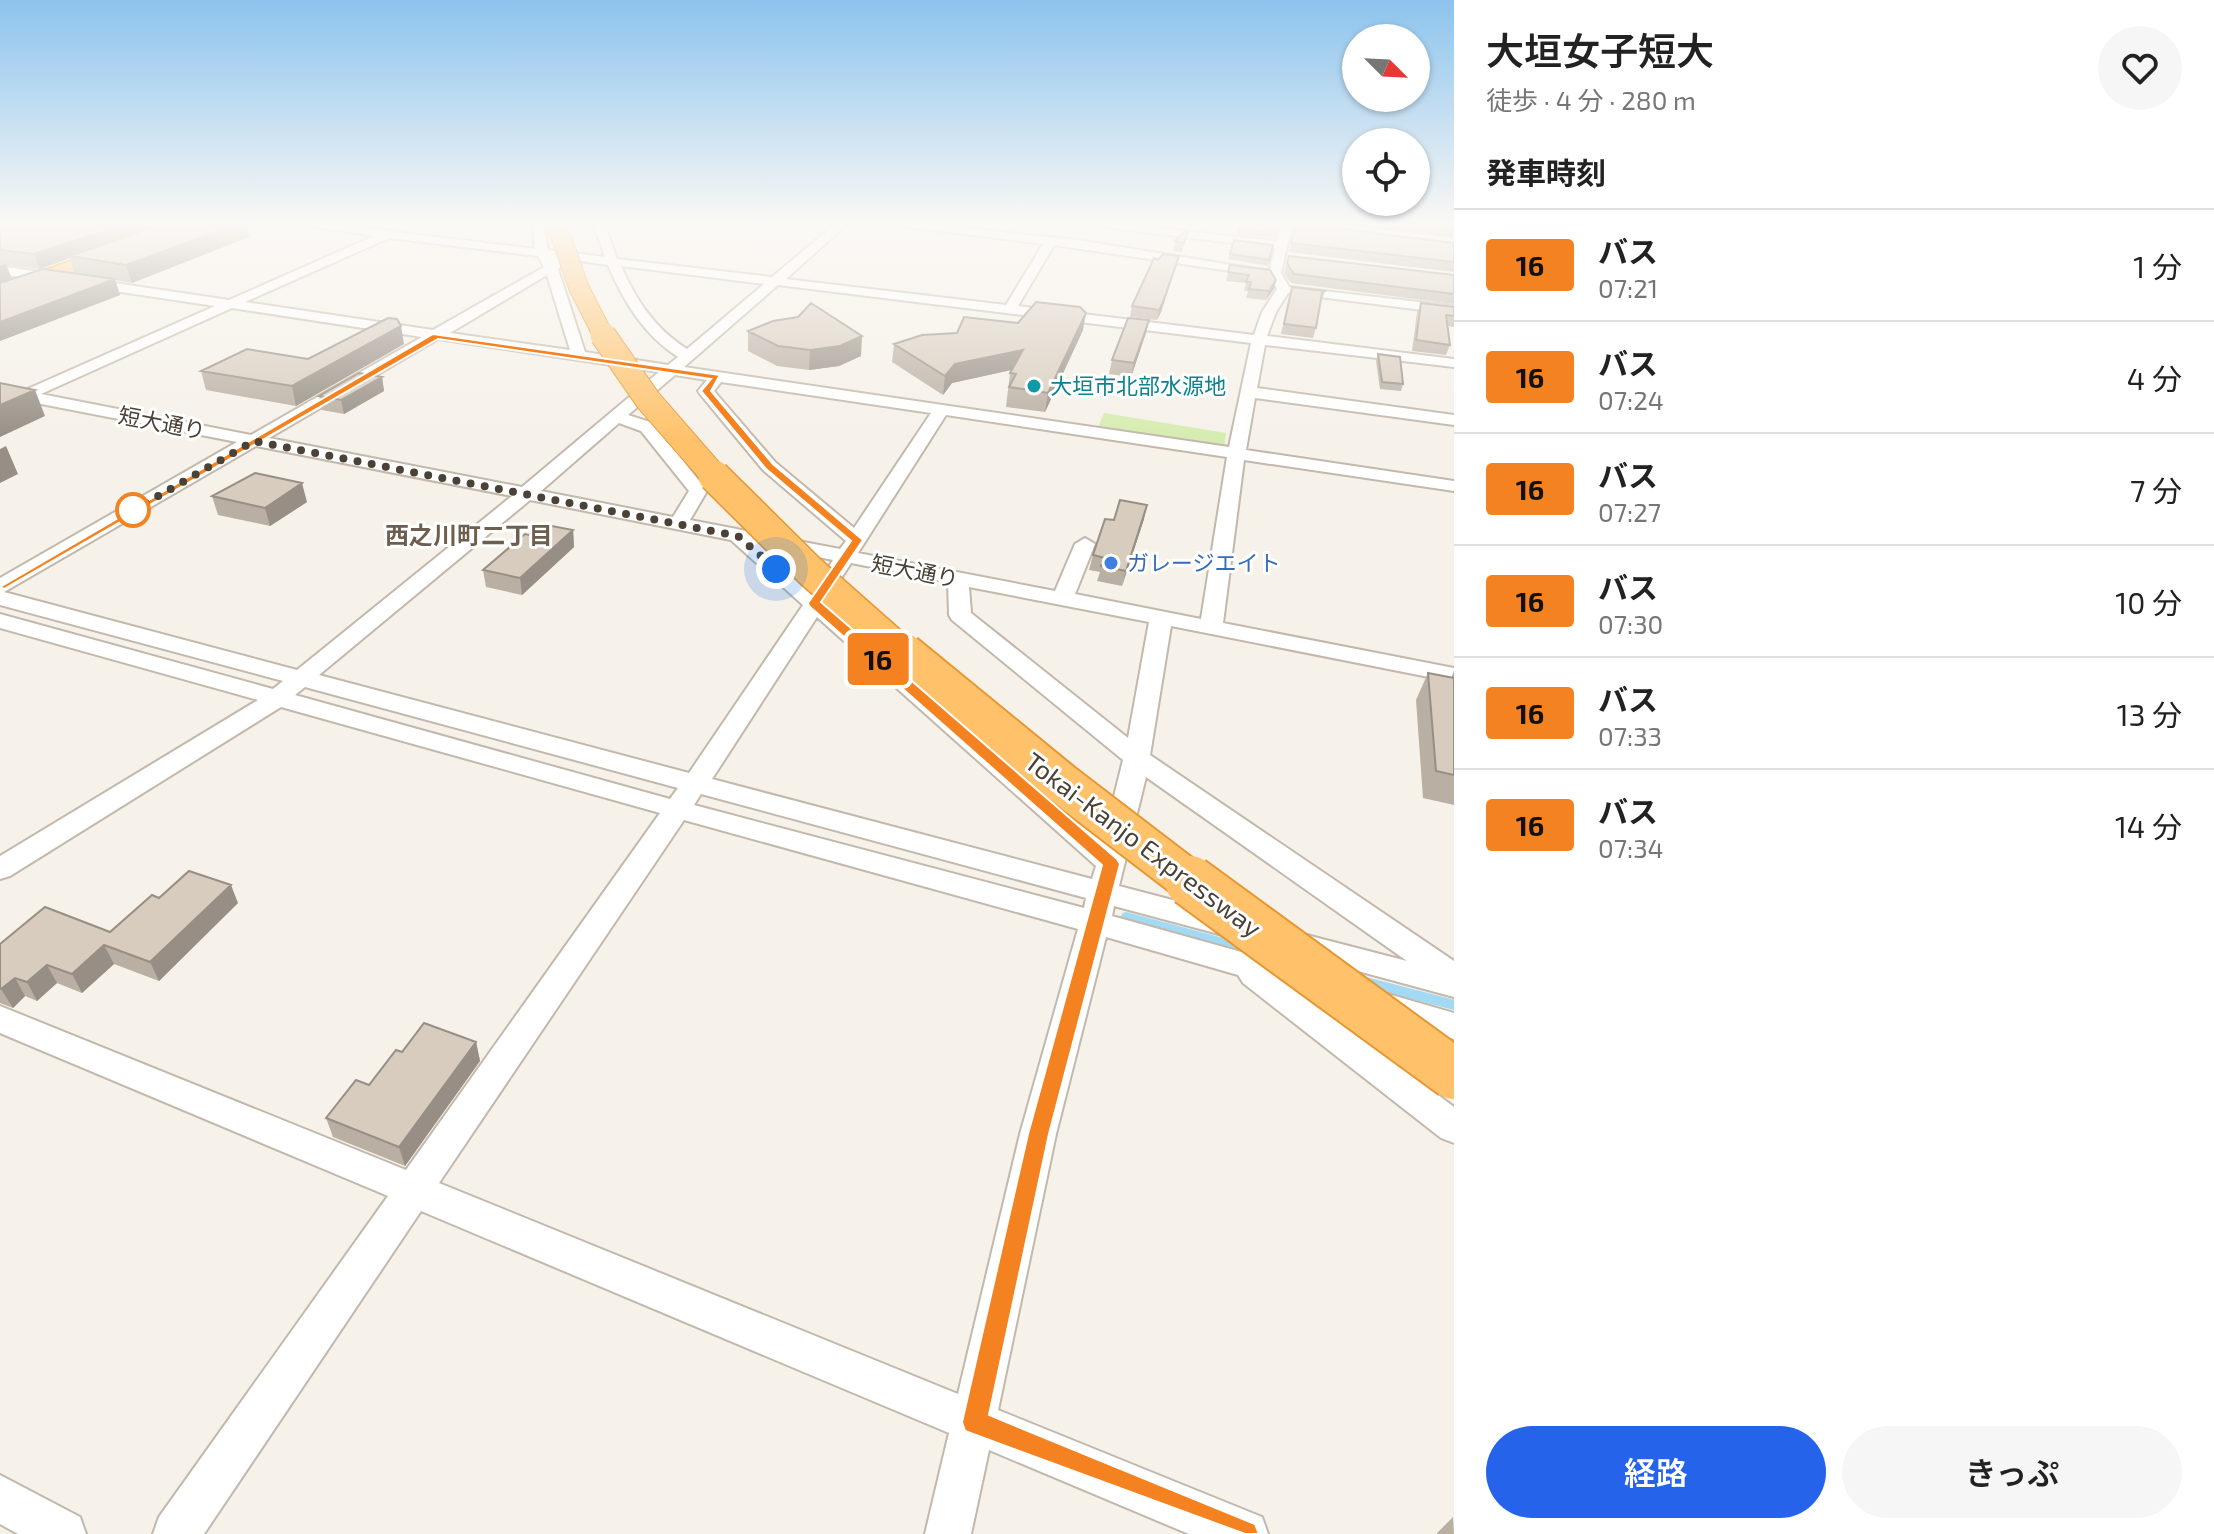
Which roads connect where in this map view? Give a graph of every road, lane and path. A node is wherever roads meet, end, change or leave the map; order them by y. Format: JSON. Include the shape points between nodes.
{"nodes":[{"id":1,"x":174,"y":297,"type":"edge"},
{"id":2,"x":248,"y":297,"type":"edge"},
{"id":3,"x":491,"y":297,"type":"edge"},
{"id":4,"x":565,"y":297,"type":"edge"},
{"id":5,"x":583,"y":297,"type":"edge"},
{"id":6,"x":630,"y":297,"type":"edge"},
{"id":7,"x":760,"y":297,"type":"edge"},
{"id":8,"x":908,"y":297,"type":"edge"},
{"id":9,"x":1017,"y":297,"type":"edge"},
{"id":10,"x":1277,"y":297,"type":"edge"},
{"id":11,"x":1345,"y":297,"type":"edge"},
{"id":12,"x":229,"y":305,"type":"junction"},
{"id":13,"x":1010,"y":309,"type":"junction"},
{"id":14,"x":1454,"y":310,"type":"edge"},
{"id":15,"x":436,"y":336,"type":"junction"},
{"id":16,"x":1259,"y":340,"type":"junction"},
{"id":17,"x":670,"y":347,"type":"junction"},
{"id":18,"x":687,"y":356,"type":"junction"},
{"id":19,"x":579,"y":357,"type":"junction"},
{"id":20,"x":618,"y":362,"type":"junction"},
{"id":21,"x":1454,"y":363,"type":"edge"},
{"id":22,"x":669,"y":370,"type":"junction"},
{"id":23,"x":717,"y":377,"type":"junction"},
{"id":24,"x":0,"y":391,"type":"edge"},
{"id":25,"x":1248,"y":392,"type":"junction"},
{"id":26,"x":24,"y":396,"type":"junction"},
{"id":27,"x":941,"y":410,"type":"junction"},
{"id":28,"x":616,"y":416,"type":"junction"},
{"id":29,"x":1454,"y":420,"type":"edge"},
{"id":30,"x":254,"y":441,"type":"junction"},
{"id":31,"x":1235,"y":453,"type":"junction"},
{"id":32,"x":1454,"y":486,"type":"edge"},
{"id":33,"x":526,"y":494,"type":"junction"},
{"id":34,"x":678,"y":524,"type":"junction"},
{"id":35,"x":738,"y":536,"type":"junction"},
{"id":36,"x":1085,"y":544,"type":"dead end"},
{"id":37,"x":851,"y":549,"type":"junction"},
{"id":38,"x":958,"y":579,"type":"junction"},
{"id":39,"x":0,"y":587,"type":"edge"},
{"id":40,"x":0,"y":598,"type":"edge"},
{"id":41,"x":1062,"y":599,"type":"junction"},
{"id":42,"x":814,"y":603,"type":"junction"},
{"id":43,"x":1161,"y":618,"type":"junction"},
{"id":44,"x":0,"y":621,"type":"edge"},
{"id":45,"x":1211,"y":628,"type":"junction"},
{"id":46,"x":1454,"y":675,"type":"edge"},
{"id":47,"x":290,"y":688,"type":"junction"},
{"id":48,"x":1137,"y":758,"type":"junction"},
{"id":49,"x":686,"y":797,"type":"junction"},
{"id":50,"x":0,"y":869,"type":"edge"},
{"id":51,"x":1104,"y":893,"type":"junction"},
{"id":52,"x":1240,"y":963,"type":"junction"},
{"id":53,"x":1454,"y":977,"type":"edge"},
{"id":54,"x":1454,"y":985,"type":"edge"},
{"id":55,"x":0,"y":1019,"type":"edge"},
{"id":56,"x":1454,"y":1026,"type":"edge"},
{"id":57,"x":1454,"y":1074,"type":"edge"},
{"id":58,"x":1454,"y":1127,"type":"edge"},
{"id":59,"x":414,"y":1190,"type":"junction"},
{"id":60,"x":975,"y":1422,"type":"junction"},
{"id":61,"x":0,"y":1498,"type":"edge"},
{"id":62,"x":63,"y":1534,"type":"edge"},
{"id":63,"x":176,"y":1534,"type":"edge"},
{"id":64,"x":948,"y":1534,"type":"edge"},
{"id":65,"x":1245,"y":1534,"type":"edge"}],
"edges":[{"from":1,"to":12,"type":"street"},
{"from":2,"to":12,"type":"street"},
{"from":3,"to":15,"type":"street"},
{"from":4,"to":19,"type":"street"},
{"from":5,"to":57,"type":"highway","name":"Tokai-Kanjo Expressway","bridge":true,"via":[[617,357],[663,418],[734,499],[845,605],[1015,747],[1207,896]]},
{"from":6,"to":17,"type":"street","via":[[645,325]]},
{"from":7,"to":18,"type":"street"},
{"from":8,"to":13,"type":"street"},
{"from":9,"to":13,"type":"street"},
{"from":10,"to":16,"type":"street"},
{"from":11,"to":14,"type":"street"},
{"from":12,"to":15,"type":"street"},
{"from":12,"to":26,"type":"street"},
{"from":13,"to":16,"type":"street"},
{"from":15,"to":19,"type":"street"},
{"from":15,"to":30,"type":"street"},
{"from":16,"to":21,"type":"street"},
{"from":16,"to":25,"type":"street"},
{"from":17,"to":18,"type":"street"},
{"from":17,"to":20,"type":"street"},
{"from":18,"to":22,"type":"street"},
{"from":19,"to":20,"type":"street"},
{"from":20,"to":22,"type":"street"},
{"from":22,"to":23,"type":"street"},
{"from":22,"to":28,"type":"street"},
{"from":23,"to":27,"type":"street"},
{"from":23,"to":37,"type":"street","via":[[706,391],[769,466]]},
{"from":24,"to":26,"type":"street","name":"短大通り"},
{"from":25,"to":29,"type":"street"},
{"from":25,"to":31,"type":"street"},
{"from":26,"to":30,"type":"street","name":"短大通り"},
{"from":27,"to":31,"type":"street"},
{"from":27,"to":37,"type":"street"},
{"from":28,"to":33,"type":"street"},
{"from":28,"to":34,"type":"street","via":[[647,427],[698,491]]},
{"from":30,"to":33,"type":"street","name":"短大通り"},
{"from":30,"to":39,"type":"street"},
{"from":31,"to":32,"type":"street"},
{"from":31,"to":45,"type":"street"},
{"from":33,"to":34,"type":"street","name":"短大通り"},
{"from":33,"to":47,"type":"street"},
{"from":34,"to":35,"type":"street","name":"短大通り"},
{"from":35,"to":37,"type":"street","name":"短大通り"},
{"from":35,"to":42,"type":"street"},
{"from":36,"to":41,"type":"street"},
{"from":37,"to":38,"type":"street","name":"短大通り"},
{"from":37,"to":42,"type":"street"},
{"from":38,"to":41,"type":"street","name":"短大通り"},
{"from":38,"to":48,"type":"street","via":[[960,615]]},
{"from":40,"to":47,"type":"street"},
{"from":41,"to":43,"type":"street","name":"短大通り"},
{"from":42,"to":49,"type":"street"},
{"from":42,"to":51,"type":"street"},
{"from":43,"to":45,"type":"street","name":"短大通り"},
{"from":43,"to":48,"type":"street"},
{"from":44,"to":47,"type":"street"},
{"from":45,"to":46,"type":"street","name":"短大通り"},
{"from":47,"to":49,"type":"street"},
{"from":47,"to":50,"type":"street"},
{"from":48,"to":51,"type":"street"},
{"from":48,"to":53,"type":"street"},
{"from":49,"to":51,"type":"street"},
{"from":49,"to":59,"type":"street"},
{"from":51,"to":52,"type":"street"},
{"from":51,"to":54,"type":"street"},
{"from":51,"to":60,"type":"street","via":[[1038,1134]]},
{"from":52,"to":56,"type":"street"},
{"from":52,"to":58,"type":"street"},
{"from":55,"to":59,"type":"street"},
{"from":59,"to":60,"type":"street"},
{"from":59,"to":63,"type":"street"},
{"from":60,"to":64,"type":"street"},
{"from":60,"to":65,"type":"street"},
{"from":61,"to":62,"type":"street"}]}
